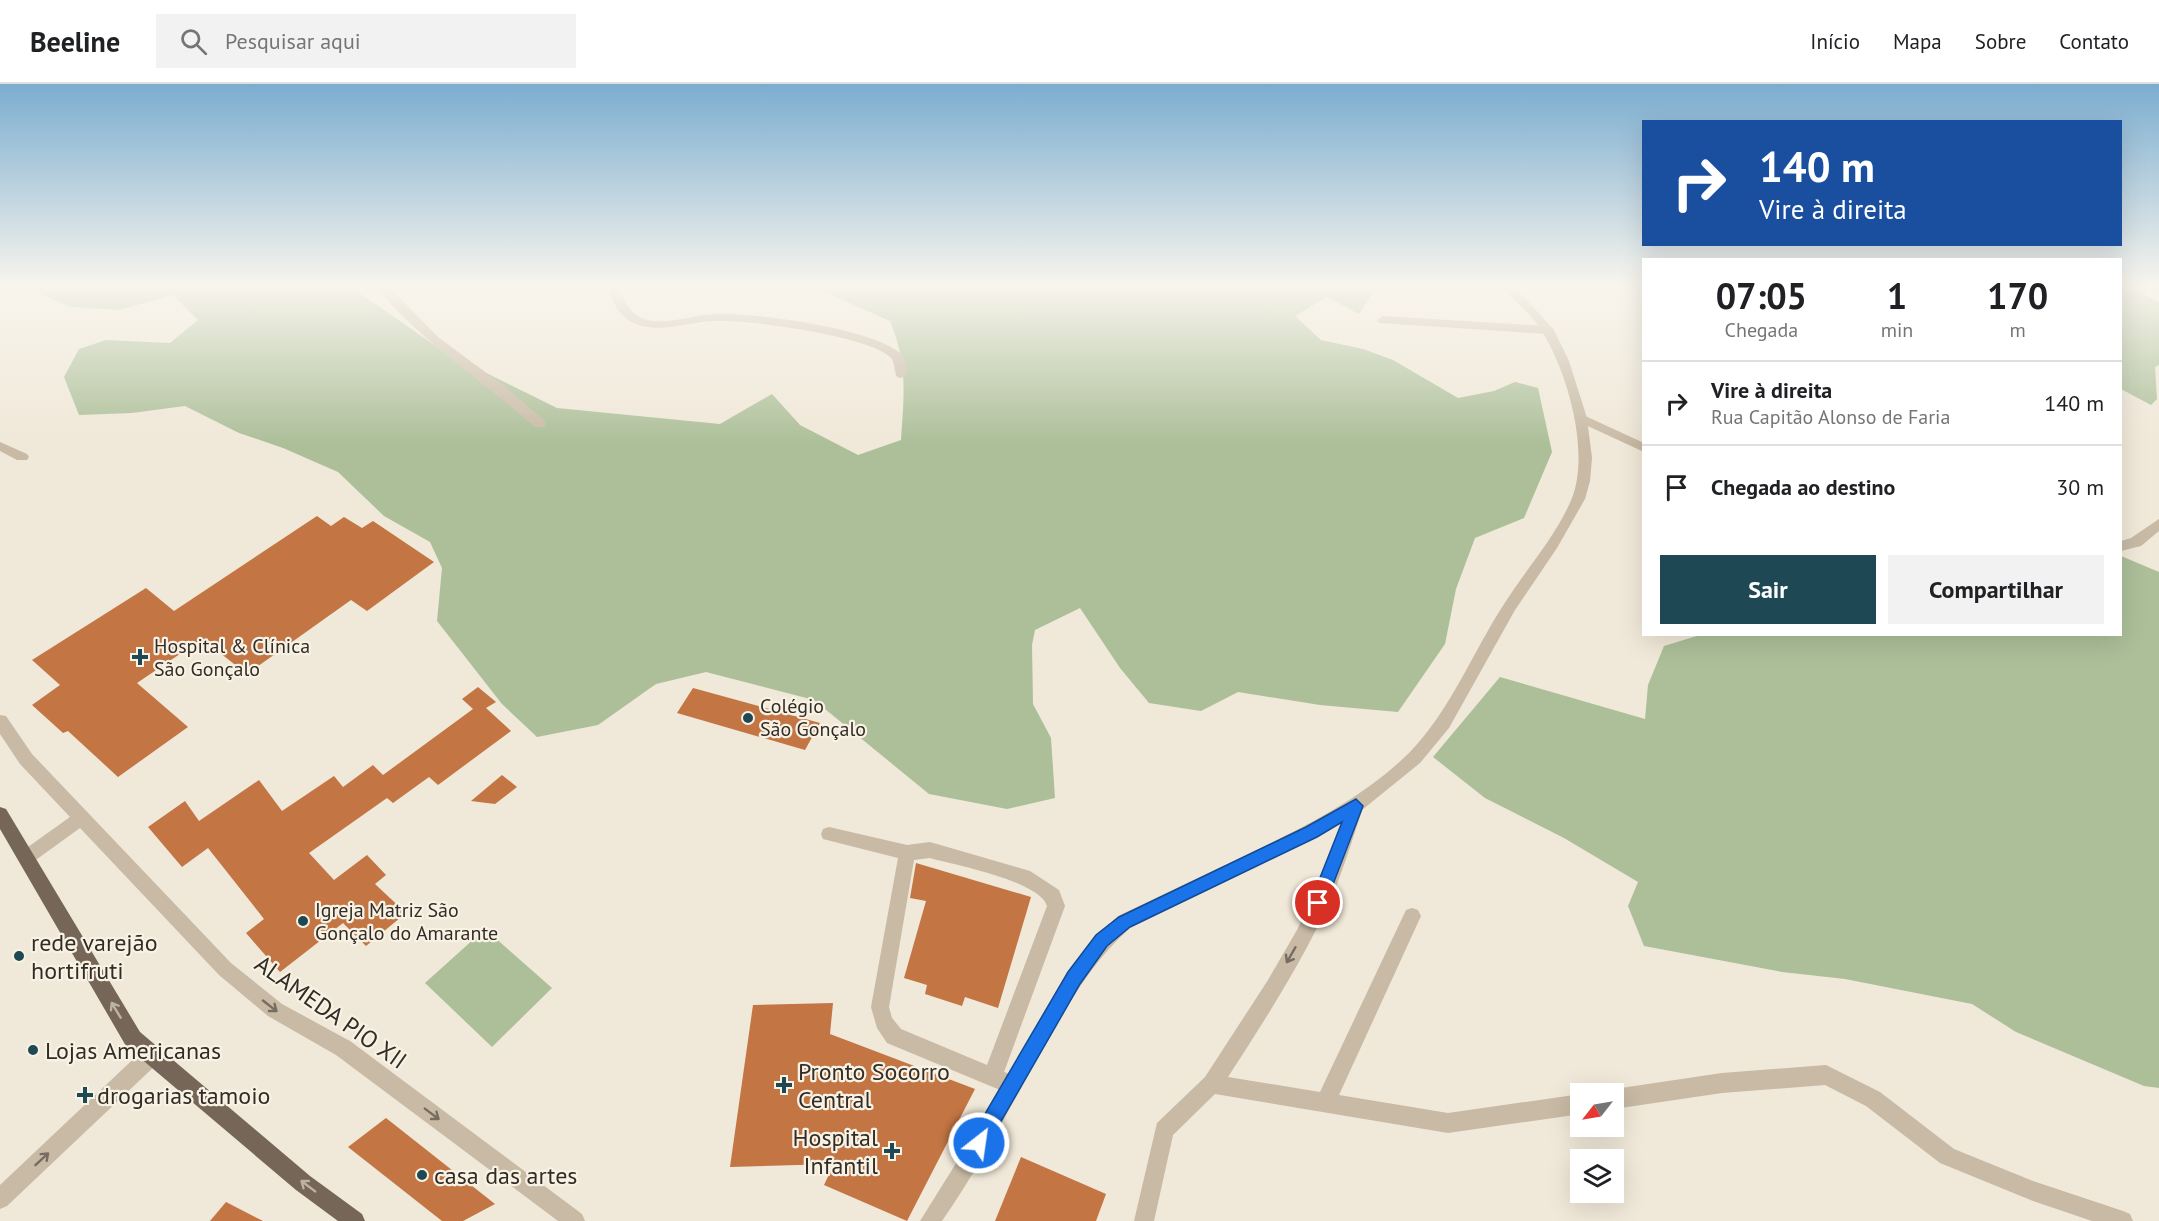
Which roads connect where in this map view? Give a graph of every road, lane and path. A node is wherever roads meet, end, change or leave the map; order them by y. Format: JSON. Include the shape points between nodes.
{"nodes":[{"id":1,"x":432,"y":338,"type":"edge"},
{"id":2,"x":858,"y":338,"type":"edge"},
{"id":3,"x":1552,"y":338,"type":"edge"},
{"id":4,"x":901,"y":374,"type":"dead end"},
{"id":5,"x":1581,"y":418,"type":"junction"},
{"id":6,"x":540,"y":424,"type":"dead end"},
{"id":7,"x":0,"y":446,"type":"edge"},
{"id":8,"x":1642,"y":447,"type":"edge"},
{"id":9,"x":22,"y":457,"type":"dead end"},
{"id":10,"x":2159,"y":524,"type":"edge"},
{"id":11,"x":2122,"y":546,"type":"edge"},
{"id":12,"x":0,"y":721,"type":"edge"},
{"id":13,"x":1356,"y":806,"type":"junction"},
{"id":14,"x":0,"y":814,"type":"edge"},
{"id":15,"x":81,"y":818,"type":"junction"},
{"id":16,"x":829,"y":834,"type":"dead end"},
{"id":17,"x":907,"y":853,"type":"junction"},
{"id":18,"x":27,"y":857,"type":"junction"},
{"id":19,"x":1412,"y":916,"type":"dead end"},
{"id":20,"x":151,"y":1056,"type":"junction"},
{"id":21,"x":993,"y":1075,"type":"junction"},
{"id":22,"x":1212,"y":1084,"type":"junction"},
{"id":23,"x":1012,"y":1085,"type":"junction"},
{"id":24,"x":1624,"y":1098,"type":"edge"},
{"id":25,"x":1326,"y":1102,"type":"junction"},
{"id":26,"x":1570,"y":1106,"type":"edge"},
{"id":27,"x":0,"y":1199,"type":"edge"},
{"id":28,"x":355,"y":1221,"type":"edge"},
{"id":29,"x":575,"y":1221,"type":"edge"},
{"id":30,"x":930,"y":1221,"type":"edge"},
{"id":31,"x":1144,"y":1221,"type":"edge"},
{"id":32,"x":2123,"y":1221,"type":"edge"}],
"edges":[{"from":1,"to":6,"type":"street"},
{"from":2,"to":4,"type":"street","via":[[898,358]]},
{"from":3,"to":5,"type":"street"},
{"from":5,"to":8,"type":"street"},
{"from":5,"to":13,"type":"street","via":[[1583,481],[1568,517],[1510,606],[1443,723],[1414,758]]},
{"from":7,"to":9,"type":"street"},
{"from":10,"to":11,"type":"street","via":[[2136,542]]},
{"from":12,"to":15,"type":"street","name":"ALAMEDA PIO XII","via":[[26,759]]},
{"from":13,"to":22,"type":"street","one_way":true,"via":[[1328,884],[1299,942]]},
{"from":13,"to":23,"type":"street","via":[[1311,832],[1124,922],[1101,940],[1074,978]]},
{"from":14,"to":18,"type":"main road"},
{"from":15,"to":18,"type":"street"},
{"from":15,"to":29,"type":"street","name":"ALAMEDA PIO XII","one_way":true,"via":[[225,969],[275,1010],[344,1048]]},
{"from":16,"to":17,"type":"street"},
{"from":17,"to":21,"type":"street","via":[[880,1007],[884,1022],[894,1036]]},
{"from":17,"to":21,"type":"street","via":[[930,850],[1030,879],[1053,896],[1056,906]]},
{"from":20,"to":18,"type":"main road","one_way":true,"via":[[133,1039]]},
{"from":19,"to":25,"type":"street"},
{"from":27,"to":20,"type":"street","one_way":true},
{"from":28,"to":20,"type":"main road","one_way":true,"via":[[303,1183]]},
{"from":21,"to":23,"type":"street"},
{"from":22,"to":25,"type":"street"},
{"from":22,"to":31,"type":"street","via":[[1164,1130]]},
{"from":23,"to":30,"type":"street"},
{"from":24,"to":32,"type":"street","via":[[1722,1083],[1826,1076],[1873,1099],[1947,1156],[2033,1191]]},
{"from":25,"to":26,"type":"street","via":[[1448,1123]]}]}
